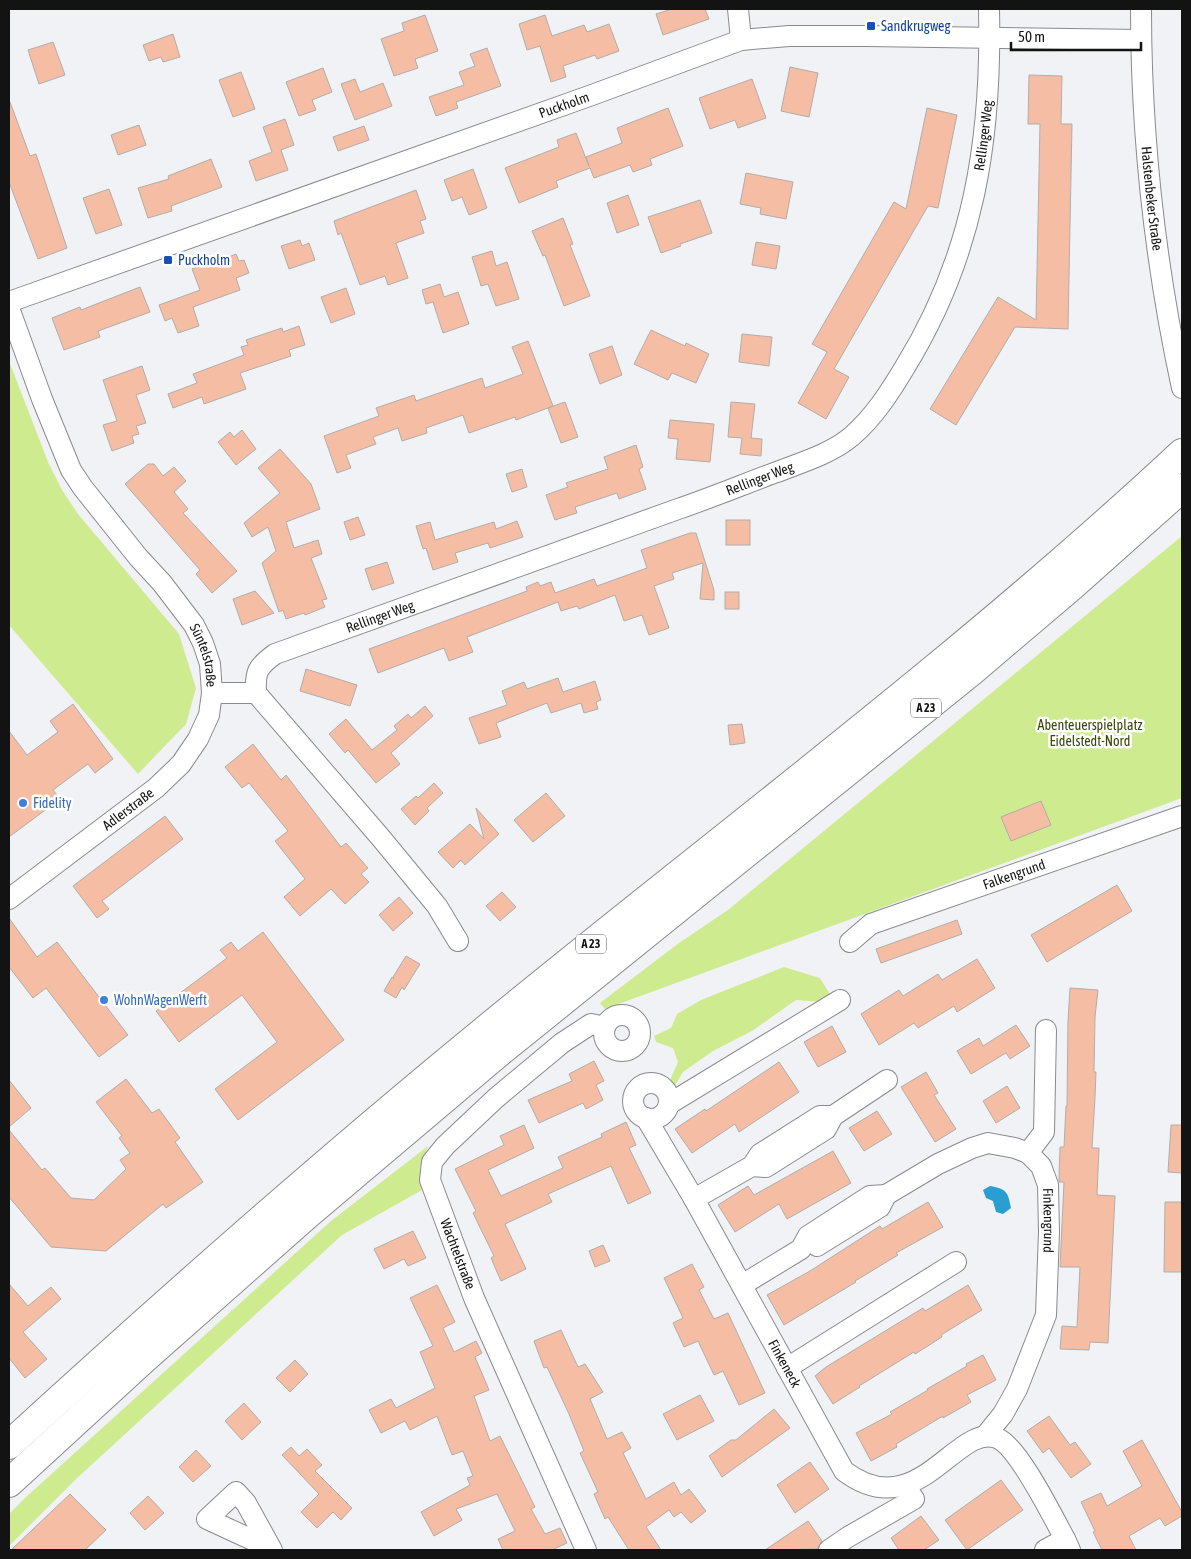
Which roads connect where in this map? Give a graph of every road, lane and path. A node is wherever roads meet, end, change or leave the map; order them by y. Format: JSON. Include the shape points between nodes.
{"nodes":[{"id":1,"x":738,"y":9,"type":"edge"},
{"id":2,"x":989,"y":9,"type":"edge"},
{"id":3,"x":1141,"y":9,"type":"edge"},
{"id":4,"x":990,"y":38,"type":"junction"},
{"id":5,"x":741,"y":40,"type":"junction"},
{"id":6,"x":1141,"y":40,"type":"junction"},
{"id":7,"x":9,"y":302,"type":"edge"},
{"id":8,"x":9,"y":308,"type":"edge"},
{"id":9,"x":1181,"y":381,"type":"edge"},
{"id":10,"x":1182,"y":453,"type":"edge"},
{"id":11,"x":1182,"y":488,"type":"edge"},
{"id":12,"x":212,"y":693,"type":"junction"},
{"id":13,"x":256,"y":693,"type":"junction"},
{"id":14,"x":1182,"y":816,"type":"edge"},
{"id":15,"x":9,"y":899,"type":"edge"},
{"id":16,"x":458,"y":941,"type":"dead end"},
{"id":17,"x":850,"y":942,"type":"dead end"},
{"id":18,"x":840,"y":1000,"type":"dead end"},
{"id":19,"x":605,"y":1027,"type":"dead end"},
{"id":20,"x":1046,"y":1030,"type":"dead end"},
{"id":21,"x":887,"y":1080,"type":"dead end"},
{"id":22,"x":669,"y":1104,"type":"junction"},
{"id":23,"x":646,"y":1118,"type":"junction"},
{"id":24,"x":1028,"y":1153,"type":"junction"},
{"id":25,"x":694,"y":1199,"type":"junction"},
{"id":26,"x":956,"y":1262,"type":"dead end"},
{"id":27,"x":742,"y":1285,"type":"junction"},
{"id":28,"x":787,"y":1368,"type":"junction"},
{"id":29,"x":986,"y":1435,"type":"junction"},
{"id":30,"x":9,"y":1445,"type":"edge"},
{"id":31,"x":9,"y":1483,"type":"edge"},
{"id":32,"x":904,"y":1485,"type":"junction"},
{"id":33,"x":1067,"y":1544,"type":"edge"},
{"id":34,"x":586,"y":1550,"type":"edge"},
{"id":35,"x":828,"y":1550,"type":"edge"},
{"id":36,"x":1046,"y":1550,"type":"edge"}],
"edges":[{"from":1,"to":5,"type":"street"},
{"from":2,"to":4,"type":"street","name":"Rellinger Weg"},
{"from":3,"to":6,"type":"street","name":"Halstenbeker Straße"},
{"from":4,"to":5,"type":"street","name":"Puckholm","via":[[789,36]]},
{"from":4,"to":6,"type":"street","name":"Puckholm"},
{"from":4,"to":13,"type":"street","name":"Rellinger Weg","via":[[988,104],[981,161],[970,215],[956,260],[918,346],[889,393],[851,437],[806,461],[720,494],[275,654],[261,663]]},
{"from":5,"to":7,"type":"street","name":"Puckholm"},
{"from":6,"to":9,"type":"street","name":"Halstenbeker Straße","via":[[1147,170],[1164,296]]},
{"from":8,"to":12,"type":"street","name":"Süntelstraße","via":[[71,470],[194,625],[210,664]]},
{"from":10,"to":30,"type":"highway","number":"A 23","via":[[955,651],[480,1034],[296,1188]]},
{"from":11,"to":31,"type":"highway","number":"A 23","via":[[972,671],[496,1055],[315,1207]]},
{"from":12,"to":13,"type":"street","name":"Süntelstraße"},
{"from":12,"to":15,"type":"street","name":"Adlerstraße","via":[[209,715],[181,764],[156,788]]},
{"from":13,"to":16,"type":"street","via":[[437,906]]},
{"from":14,"to":17,"type":"street","name":"Falkengrund","via":[[871,924]]},
{"from":18,"to":22,"type":"street"},
{"from":19,"to":34,"type":"street","name":"Wachtelstraße","via":[[592,1024],[562,1043],[496,1098],[432,1162],[430,1180],[474,1298]]},
{"from":20,"to":24,"type":"street","via":[[1044,1132]]},
{"from":21,"to":25,"type":"street","via":[[833,1116],[826,1129],[766,1167],[752,1166]]},
{"from":22,"to":23,"type":"street","via":[[663,1115],[652,1120]]},
{"from":22,"to":23,"type":"street","name":"Finkeneck","via":[[668,1094],[661,1086],[650,1083],[640,1087],[633,1101],[637,1112]]},
{"from":23,"to":25,"type":"street","name":"Finkeneck"},
{"from":24,"to":27,"type":"street","via":[[988,1143],[972,1148],[886,1195],[880,1207],[812,1250],[801,1248]]},
{"from":24,"to":29,"type":"street","name":"Finkengrund","via":[[1041,1166],[1048,1185],[1046,1315],[1017,1389]]},
{"from":25,"to":27,"type":"street","name":"Finkeneck"},
{"from":26,"to":28,"type":"street"},
{"from":27,"to":28,"type":"street","name":"Finkeneck"},
{"from":28,"to":32,"type":"street","name":"Finkeneck","via":[[844,1471],[871,1486]]},
{"from":29,"to":32,"type":"street","name":"Finkeneck","via":[[965,1444],[923,1477]]},
{"from":29,"to":33,"type":"street","via":[[999,1438],[1012,1452],[1039,1489]]},
{"from":32,"to":35,"type":"street","via":[[914,1499]]},
{"from":33,"to":36,"type":"street"}]}
